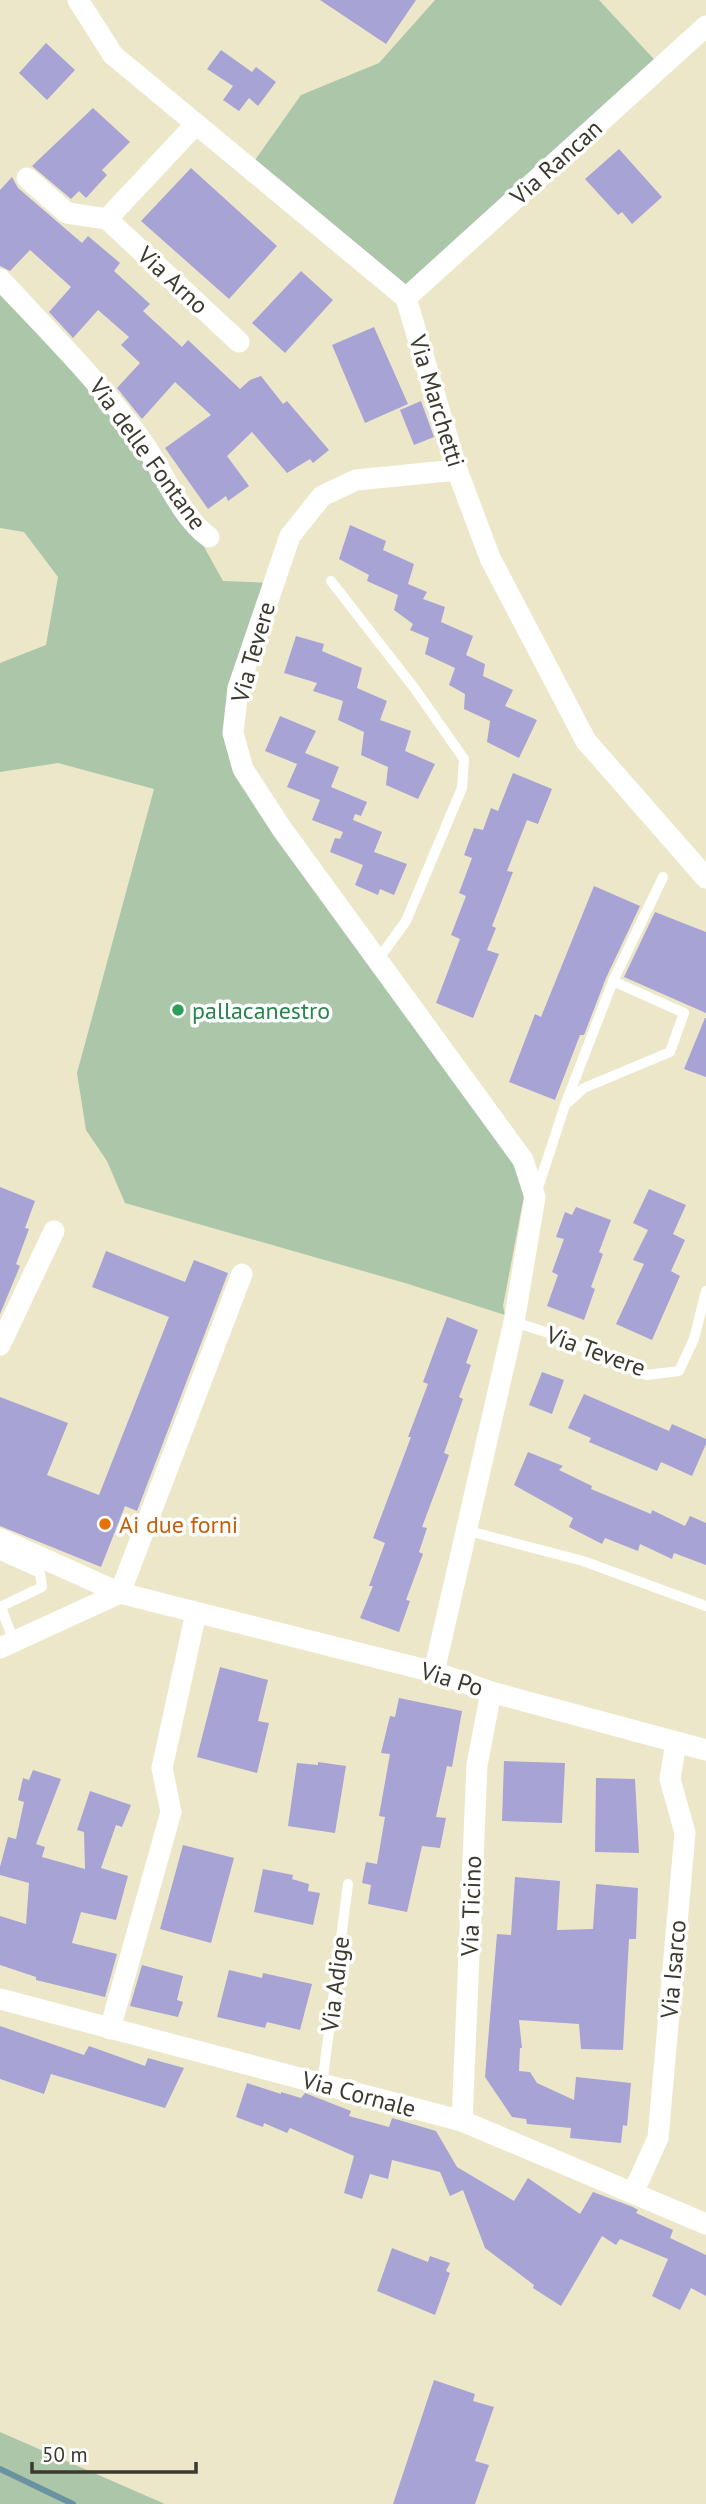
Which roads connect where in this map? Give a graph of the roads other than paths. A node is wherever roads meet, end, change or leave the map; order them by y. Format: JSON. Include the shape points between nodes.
{"nodes":[{"id":1,"x":78,"y":0,"type":"edge"},
{"id":2,"x":706,"y":26,"type":"edge"},
{"id":3,"x":196,"y":124,"type":"junction"},
{"id":4,"x":27,"y":178,"type":"dead end"},
{"id":5,"x":107,"y":219,"type":"junction"},
{"id":6,"x":0,"y":279,"type":"edge"},
{"id":7,"x":406,"y":298,"type":"junction"},
{"id":8,"x":239,"y":342,"type":"dead end"},
{"id":9,"x":457,"y":470,"type":"junction"},
{"id":10,"x":209,"y":537,"type":"dead end"},
{"id":11,"x":331,"y":581,"type":"dead end"},
{"id":12,"x":663,"y":877,"type":"dead end"},
{"id":13,"x":706,"y":878,"type":"edge"},
{"id":14,"x":377,"y":961,"type":"junction"},
{"id":15,"x":613,"y":981,"type":"junction"},
{"id":16,"x":565,"y":1105,"type":"junction"},
{"id":17,"x":535,"y":1197,"type":"junction"},
{"id":18,"x":54,"y":1231,"type":"dead end"},
{"id":19,"x":242,"y":1274,"type":"dead end"},
{"id":20,"x":706,"y":1291,"type":"edge"},
{"id":21,"x":514,"y":1322,"type":"junction"},
{"id":22,"x":0,"y":1345,"type":"edge"},
{"id":23,"x":465,"y":1530,"type":"junction"},
{"id":24,"x":0,"y":1539,"type":"edge"},
{"id":25,"x":0,"y":1555,"type":"edge"},
{"id":26,"x":120,"y":1592,"type":"junction"},
{"id":27,"x":706,"y":1606,"type":"edge"},
{"id":28,"x":1,"y":1607,"type":"edge"},
{"id":29,"x":196,"y":1613,"type":"junction"},
{"id":30,"x":7,"y":1645,"type":"edge"},
{"id":31,"x":434,"y":1672,"type":"junction"},
{"id":32,"x":491,"y":1692,"type":"junction"},
{"id":33,"x":676,"y":1742,"type":"junction"},
{"id":34,"x":706,"y":1750,"type":"edge"},
{"id":35,"x":348,"y":1884,"type":"dead end"},
{"id":36,"x":0,"y":1999,"type":"edge"},
{"id":37,"x":110,"y":2029,"type":"junction"},
{"id":38,"x":322,"y":2085,"type":"junction"},
{"id":39,"x":462,"y":2121,"type":"junction"},
{"id":40,"x":633,"y":2193,"type":"junction"},
{"id":41,"x":706,"y":2224,"type":"edge"}],
"edges":[{"from":1,"to":3,"type":"street","via":[[113,55]]},
{"from":2,"to":7,"type":"street","name":"Via Rancan"},
{"from":3,"to":5,"type":"street"},
{"from":3,"to":7,"type":"street"},
{"from":4,"to":5,"type":"street","via":[[67,213]]},
{"from":5,"to":8,"type":"street","name":"Via Arno"},
{"from":6,"to":10,"type":"street","name":"Via delle Fontane","via":[[96,381]]},
{"from":7,"to":9,"type":"street","name":"Via Marchetti"},
{"from":9,"to":13,"type":"street","name":"Via Marchetti","via":[[490,558],[586,741]]},
{"from":9,"to":14,"type":"street","name":"Via Tevere","via":[[356,480],[323,496],[290,537],[238,688],[233,733],[243,769]]},
{"from":11,"to":14,"type":"lane","via":[[464,759],[461,788],[406,922]]},
{"from":12,"to":15,"type":"lane","name":"Via Tevere"},
{"from":14,"to":17,"type":"street","name":"Via Tevere","via":[[523,1160]]},
{"from":15,"to":16,"type":"lane","name":"Via Tevere"},
{"from":15,"to":16,"type":"lane","via":[[684,1013],[670,1052],[584,1088]]},
{"from":16,"to":17,"type":"lane","name":"Via Tevere"},
{"from":17,"to":21,"type":"street","name":"Via Tevere"},
{"from":18,"to":22,"type":"street"},
{"from":19,"to":26,"type":"street"},
{"from":20,"to":21,"type":"lane","name":"Via Tevere","via":[[694,1339],[679,1371],[646,1374]]},
{"from":21,"to":23,"type":"street","name":"Via Tevere"},
{"from":23,"to":27,"type":"lane","via":[[583,1561]]},
{"from":23,"to":31,"type":"street","name":"Via Tevere"},
{"from":24,"to":26,"type":"street","name":"Via Po"},
{"from":25,"to":28,"type":"lane","via":[[40,1573],[42,1587]]},
{"from":26,"to":29,"type":"street","name":"Via Po"},
{"from":26,"to":30,"type":"street"},
{"from":28,"to":30,"type":"lane"},
{"from":29,"to":31,"type":"street","name":"Via Po"},
{"from":29,"to":37,"type":"street","via":[[162,1768],[172,1812]]},
{"from":31,"to":32,"type":"street","name":"Via Po"},
{"from":32,"to":33,"type":"street","name":"Via Po"},
{"from":32,"to":39,"type":"street","name":"Via Ticino","via":[[477,1765]]},
{"from":33,"to":34,"type":"street","name":"Via Po"},
{"from":33,"to":40,"type":"street","name":"Via Isarco","via":[[670,1779],[685,1833],[658,2138]]},
{"from":35,"to":38,"type":"lane","name":"Via Adige"},
{"from":36,"to":37,"type":"street","name":"Via Cornale"},
{"from":37,"to":38,"type":"street","name":"Via Cornale"},
{"from":38,"to":39,"type":"street","name":"Via Cornale"},
{"from":39,"to":40,"type":"street","name":"Via Cornale"},
{"from":40,"to":41,"type":"street","name":"Via Cornale"}]}
